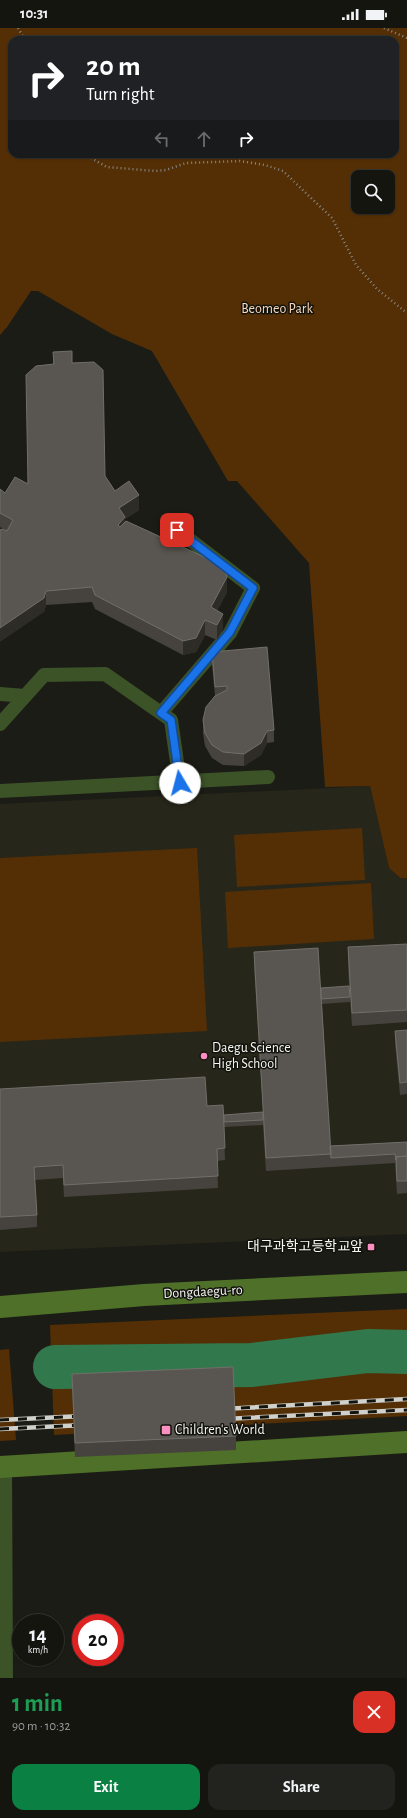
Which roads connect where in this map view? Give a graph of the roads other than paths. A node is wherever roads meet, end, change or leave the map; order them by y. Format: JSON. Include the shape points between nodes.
{"nodes":[{"id":1,"x":177,"y":530,"type":"dead end"},
{"id":2,"x":0,"y":694,"type":"edge"},
{"id":3,"x":25,"y":696,"type":"junction"},
{"id":4,"x":161,"y":713,"type":"junction"},
{"id":5,"x":0,"y":724,"type":"edge"},
{"id":6,"x":268,"y":777,"type":"dead end"},
{"id":7,"x":180,"y":783,"type":"junction"},
{"id":8,"x":0,"y":791,"type":"edge"},
{"id":9,"x":407,"y":1282,"type":"edge"},
{"id":10,"x":1,"y":1307,"type":"edge"},
{"id":11,"x":407,"y":1442,"type":"edge"},
{"id":12,"x":0,"y":1467,"type":"edge"},
{"id":13,"x":2,"y":1678,"type":"edge"}],
"edges":[{"from":1,"to":4,"type":"lane","via":[[253,588],[230,632]]},
{"from":2,"to":3,"type":"lane"},
{"from":3,"to":4,"type":"lane","via":[[44,675],[104,674]]},
{"from":3,"to":5,"type":"lane"},
{"from":4,"to":7,"type":"lane","via":[[171,720]]},
{"from":6,"to":7,"type":"lane"},
{"from":7,"to":8,"type":"lane"},
{"from":9,"to":10,"type":"main road","name":"Dongdaegu-ro","via":[[144,1295]]},
{"from":11,"to":12,"type":"main road"},
{"from":12,"to":13,"type":"street"}]}
